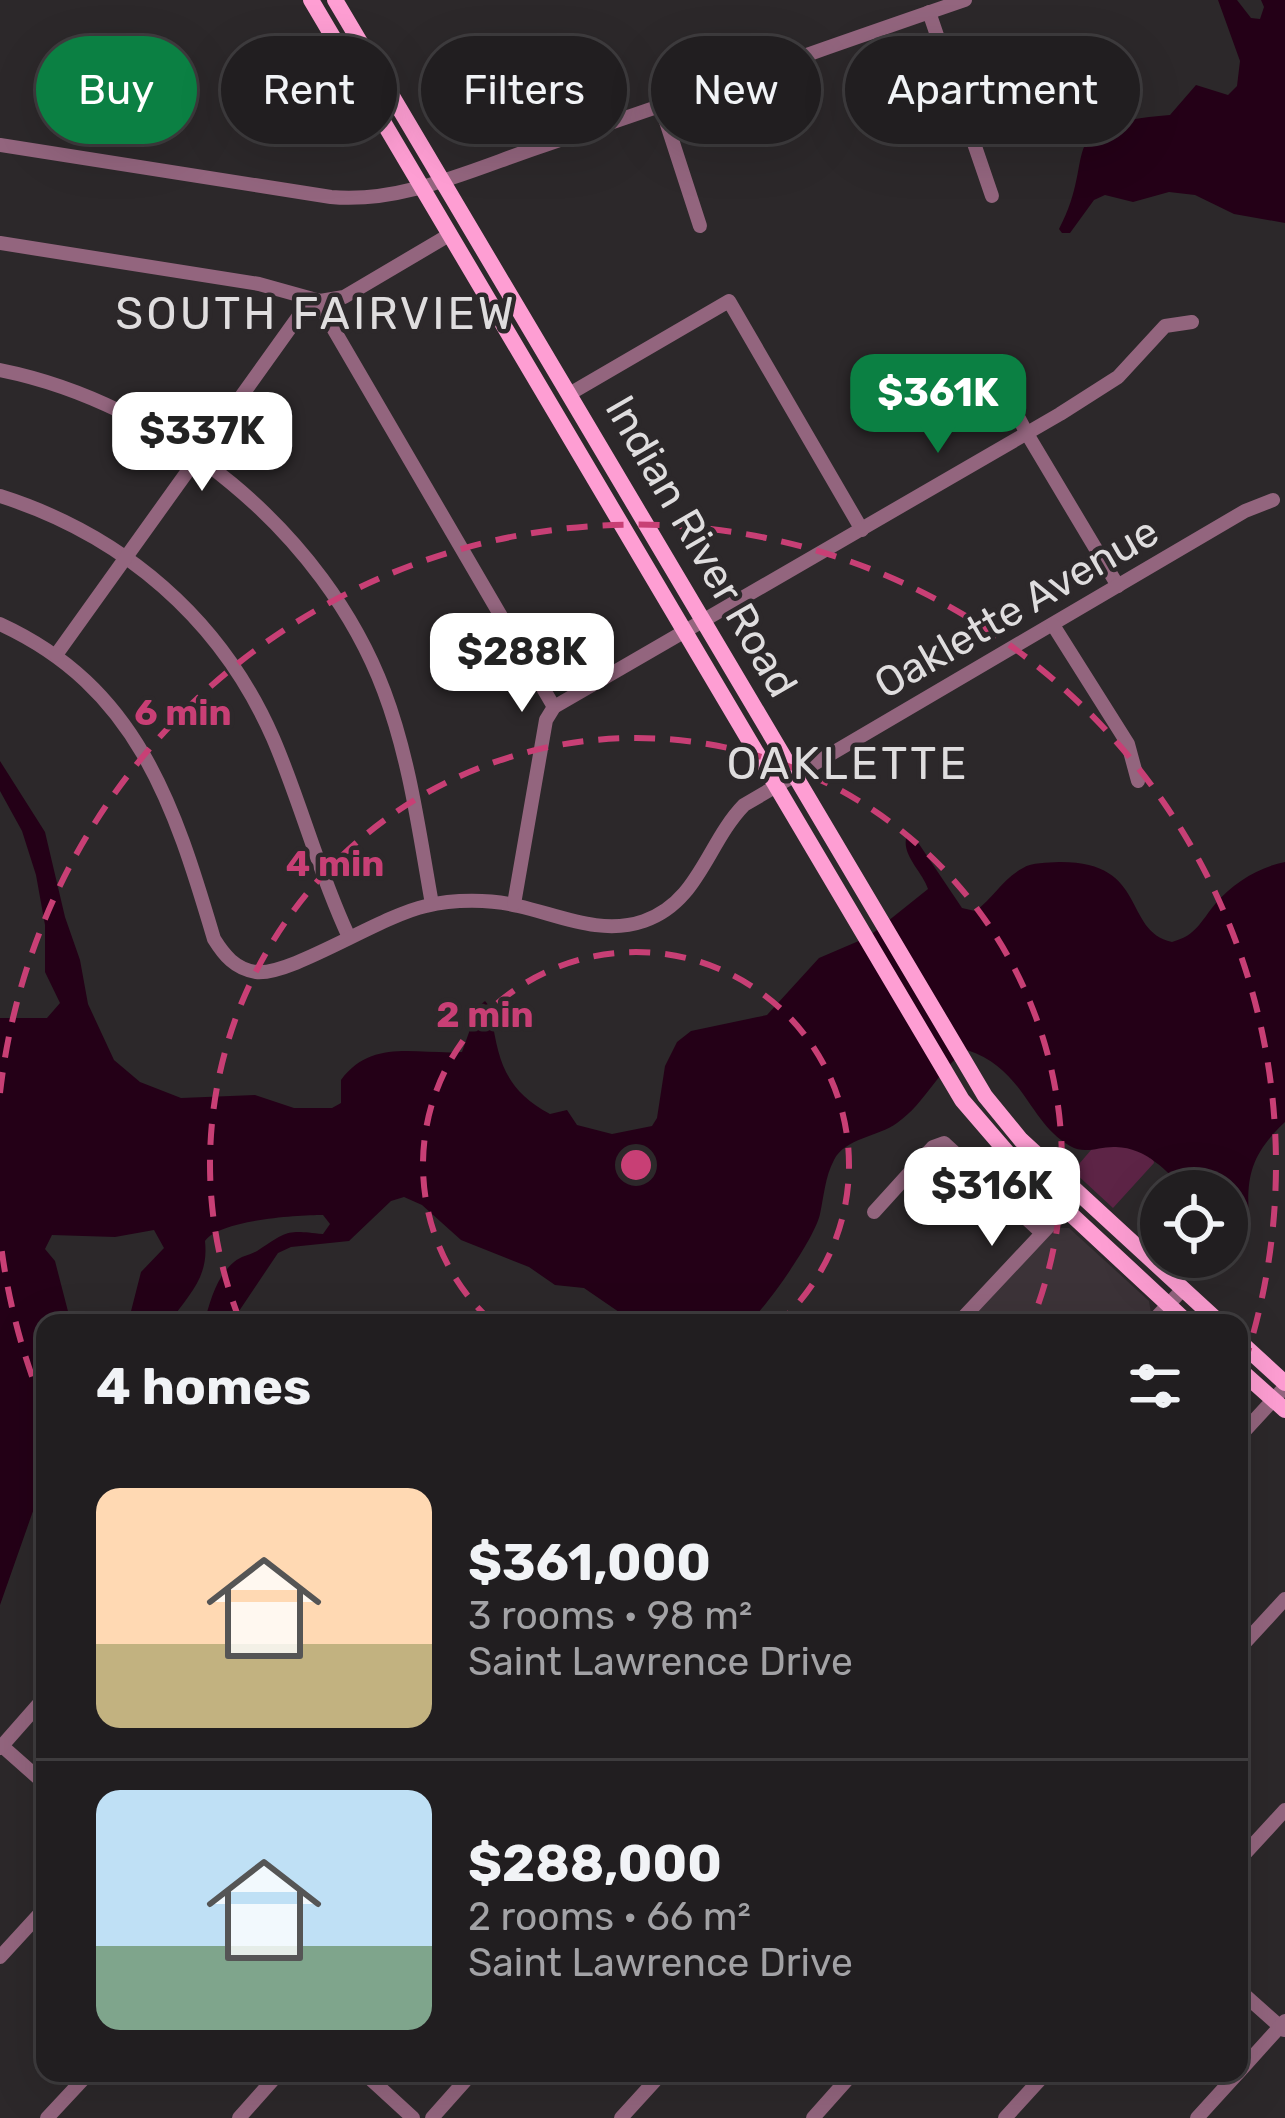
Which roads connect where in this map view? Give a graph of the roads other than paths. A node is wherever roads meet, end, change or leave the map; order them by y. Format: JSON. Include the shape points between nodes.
{"nodes":[{"id":1,"x":311,"y":0,"type":"edge"},
{"id":2,"x":335,"y":0,"type":"edge"},
{"id":3,"x":965,"y":0,"type":"edge"},
{"id":4,"x":929,"y":12,"type":"junction"},
{"id":5,"x":821,"y":50,"type":"edge"},
{"id":6,"x":651,"y":109,"type":"edge"},
{"id":7,"x":673,"y":144,"type":"edge"},
{"id":8,"x":0,"y":146,"type":"edge"},
{"id":9,"x":440,"y":180,"type":"junction"},
{"id":10,"x":419,"y":186,"type":"junction"},
{"id":11,"x":992,"y":196,"type":"dead end"},
{"id":12,"x":700,"y":226,"type":"dead end"},
{"id":13,"x":449,"y":235,"type":"junction"},
{"id":14,"x":0,"y":243,"type":"edge"},
{"id":15,"x":320,"y":302,"type":"junction"},
{"id":16,"x":1192,"y":322,"type":"dead end"},
{"id":17,"x":992,"y":365,"type":"dead end"},
{"id":18,"x":0,"y":370,"type":"edge"},
{"id":19,"x":571,"y":393,"type":"junction"},
{"id":20,"x":1026,"y":432,"type":"junction"},
{"id":21,"x":196,"y":459,"type":"junction"},
{"id":22,"x":0,"y":496,"type":"edge"},
{"id":23,"x":1274,"y":500,"type":"dead end"},
{"id":24,"x":862,"y":530,"type":"junction"},
{"id":25,"x":127,"y":557,"type":"junction"},
{"id":26,"x":1118,"y":586,"type":"junction"},
{"id":27,"x":705,"y":622,"type":"junction"},
{"id":28,"x":0,"y":625,"type":"edge"},
{"id":29,"x":1053,"y":626,"type":"junction"},
{"id":30,"x":686,"y":632,"type":"junction"},
{"id":31,"x":56,"y":655,"type":"junction"},
{"id":32,"x":554,"y":707,"type":"junction"},
{"id":33,"x":794,"y":774,"type":"junction"},
{"id":34,"x":1138,"y":781,"type":"dead end"},
{"id":35,"x":776,"y":786,"type":"junction"},
{"id":36,"x":432,"y":904,"type":"junction"},
{"id":37,"x":514,"y":904,"type":"junction"},
{"id":38,"x":349,"y":935,"type":"junction"},
{"id":39,"x":1079,"y":1194,"type":"junction"},
{"id":40,"x":1063,"y":1210,"type":"junction"},
{"id":41,"x":874,"y":1212,"type":"dead end"},
{"id":42,"x":1041,"y":1232,"type":"junction"},
{"id":43,"x":1183,"y":1289,"type":"junction"},
{"id":44,"x":1168,"y":1305,"type":"junction"},
{"id":45,"x":966,"y":1314,"type":"edge"},
{"id":46,"x":1160,"y":1314,"type":"edge"},
{"id":47,"x":1178,"y":1314,"type":"edge"},
{"id":48,"x":1210,"y":1314,"type":"edge"},
{"id":49,"x":1248,"y":1352,"type":"edge"},
{"id":50,"x":1248,"y":1374,"type":"edge"},
{"id":51,"x":1282,"y":1395,"type":"edge"},
{"id":52,"x":1248,"y":1428,"type":"edge"},
{"id":53,"x":1285,"y":1599,"type":"edge"},
{"id":54,"x":1248,"y":1639,"type":"edge"},
{"id":55,"x":36,"y":1707,"type":"edge"},
{"id":56,"x":1,"y":1747,"type":"edge"},
{"id":57,"x":36,"y":1776,"type":"edge"},
{"id":58,"x":1285,"y":1810,"type":"edge"},
{"id":59,"x":1248,"y":1850,"type":"edge"},
{"id":60,"x":36,"y":1918,"type":"edge"},
{"id":61,"x":0,"y":1957,"type":"edge"},
{"id":62,"x":1248,"y":1997,"type":"edge"},
{"id":63,"x":1283,"y":2026,"type":"edge"},
{"id":64,"x":1248,"y":2062,"type":"edge"},
{"id":65,"x":81,"y":2082,"type":"edge"},
{"id":66,"x":271,"y":2082,"type":"edge"},
{"id":67,"x":374,"y":2082,"type":"edge"},
{"id":68,"x":464,"y":2082,"type":"edge"},
{"id":69,"x":654,"y":2082,"type":"edge"},
{"id":70,"x":846,"y":2082,"type":"edge"},
{"id":71,"x":1038,"y":2082,"type":"edge"},
{"id":72,"x":1229,"y":2082,"type":"edge"},
{"id":73,"x":47,"y":2118,"type":"edge"},
{"id":74,"x":239,"y":2118,"type":"edge"},
{"id":75,"x":413,"y":2118,"type":"edge"},
{"id":76,"x":432,"y":2118,"type":"edge"},
{"id":77,"x":621,"y":2118,"type":"edge"},
{"id":78,"x":813,"y":2118,"type":"edge"},
{"id":79,"x":1005,"y":2118,"type":"edge"},
{"id":80,"x":1197,"y":2118,"type":"edge"}],
"edges":[{"from":1,"to":10,"type":"main road","name":"Indian River Road"},
{"from":2,"to":9,"type":"main road","name":"Indian River Road"},
{"from":3,"to":4,"type":"street"},
{"from":4,"to":5,"type":"street"},
{"from":4,"to":11,"type":"street"},
{"from":6,"to":9,"type":"street"},
{"from":7,"to":12,"type":"street"},
{"from":8,"to":10,"type":"street","via":[[346,198]]},
{"from":9,"to":10,"type":"street"},
{"from":9,"to":19,"type":"main road","name":"Indian River Road"},
{"from":10,"to":13,"type":"main road","name":"Indian River Road"},
{"from":13,"to":15,"type":"street","via":[[350,294]]},
{"from":13,"to":30,"type":"main road","name":"Indian River Road"},
{"from":14,"to":15,"type":"street","via":[[259,284]]},
{"from":15,"to":21,"type":"street","via":[[298,316]]},
{"from":15,"to":32,"type":"street"},
{"from":16,"to":20,"type":"street","via":[[1165,326],[1118,377]]},
{"from":17,"to":20,"type":"street"},
{"from":18,"to":21,"type":"street","via":[[104,404]]},
{"from":19,"to":24,"type":"street","via":[[729,301]]},
{"from":19,"to":27,"type":"main road","name":"Indian River Road"},
{"from":20,"to":24,"type":"street"},
{"from":20,"to":26,"type":"street"},
{"from":21,"to":25,"type":"street"},
{"from":21,"to":36,"type":"street","via":[[299,549],[362,642],[404,750]]},
{"from":22,"to":25,"type":"street","via":[[61,517]]},
{"from":23,"to":26,"type":"street","name":"Oaklette Avenue"},
{"from":24,"to":27,"type":"street"},
{"from":25,"to":31,"type":"street"},
{"from":25,"to":38,"type":"street","via":[[195,616],[248,688]]},
{"from":26,"to":29,"type":"street","name":"Oaklette Avenue"},
{"from":27,"to":30,"type":"street"},
{"from":27,"to":33,"type":"main road","name":"Indian River Road"},
{"from":28,"to":31,"type":"street"},
{"from":29,"to":33,"type":"street","name":"Oaklette Avenue"},
{"from":29,"to":34,"type":"street","via":[[1128,745]]},
{"from":30,"to":32,"type":"street"},
{"from":30,"to":35,"type":"main road","name":"Indian River Road"},
{"from":31,"to":38,"type":"street","name":"Oaklette Avenue","via":[[139,741],[214,939],[230,961],[250,971],[278,970]]},
{"from":32,"to":37,"type":"street"},
{"from":33,"to":35,"type":"street","name":"Oaklette Avenue"},
{"from":33,"to":39,"type":"main road","name":"Indian River Road","via":[[992,1105]]},
{"from":35,"to":37,"type":"street","name":"Oaklette Avenue","via":[[729,821],[696,881],[655,917],[599,926]]},
{"from":35,"to":40,"type":"main road","name":"Indian River Road","via":[[974,1116]]},
{"from":36,"to":37,"type":"street","name":"Oaklette Avenue"},
{"from":36,"to":38,"type":"street","name":"Oaklette Avenue"},
{"from":39,"to":40,"type":"street"},
{"from":39,"to":43,"type":"main road","name":"Indian River Road"},
{"from":40,"to":42,"type":"street"},
{"from":40,"to":44,"type":"main road","name":"Indian River Road"},
{"from":41,"to":42,"type":"street","via":[[944,1143]]},
{"from":42,"to":45,"type":"street"},
{"from":43,"to":44,"type":"street"},
{"from":43,"to":48,"type":"main road","name":"Indian River Road"},
{"from":44,"to":46,"type":"street"},
{"from":44,"to":47,"type":"main road","name":"Indian River Road"},
{"from":49,"to":51,"type":"main road"},
{"from":50,"to":51,"type":"main road"},
{"from":51,"to":52,"type":"street"},
{"from":53,"to":54,"type":"street"},
{"from":55,"to":56,"type":"street"},
{"from":56,"to":57,"type":"street"},
{"from":58,"to":59,"type":"street"},
{"from":60,"to":61,"type":"street"},
{"from":62,"to":63,"type":"street"},
{"from":63,"to":64,"type":"street"},
{"from":65,"to":73,"type":"street"},
{"from":66,"to":74,"type":"street"},
{"from":67,"to":75,"type":"street"},
{"from":68,"to":76,"type":"street"},
{"from":69,"to":77,"type":"street"},
{"from":70,"to":78,"type":"street"},
{"from":71,"to":79,"type":"street"},
{"from":72,"to":80,"type":"street"}]}
